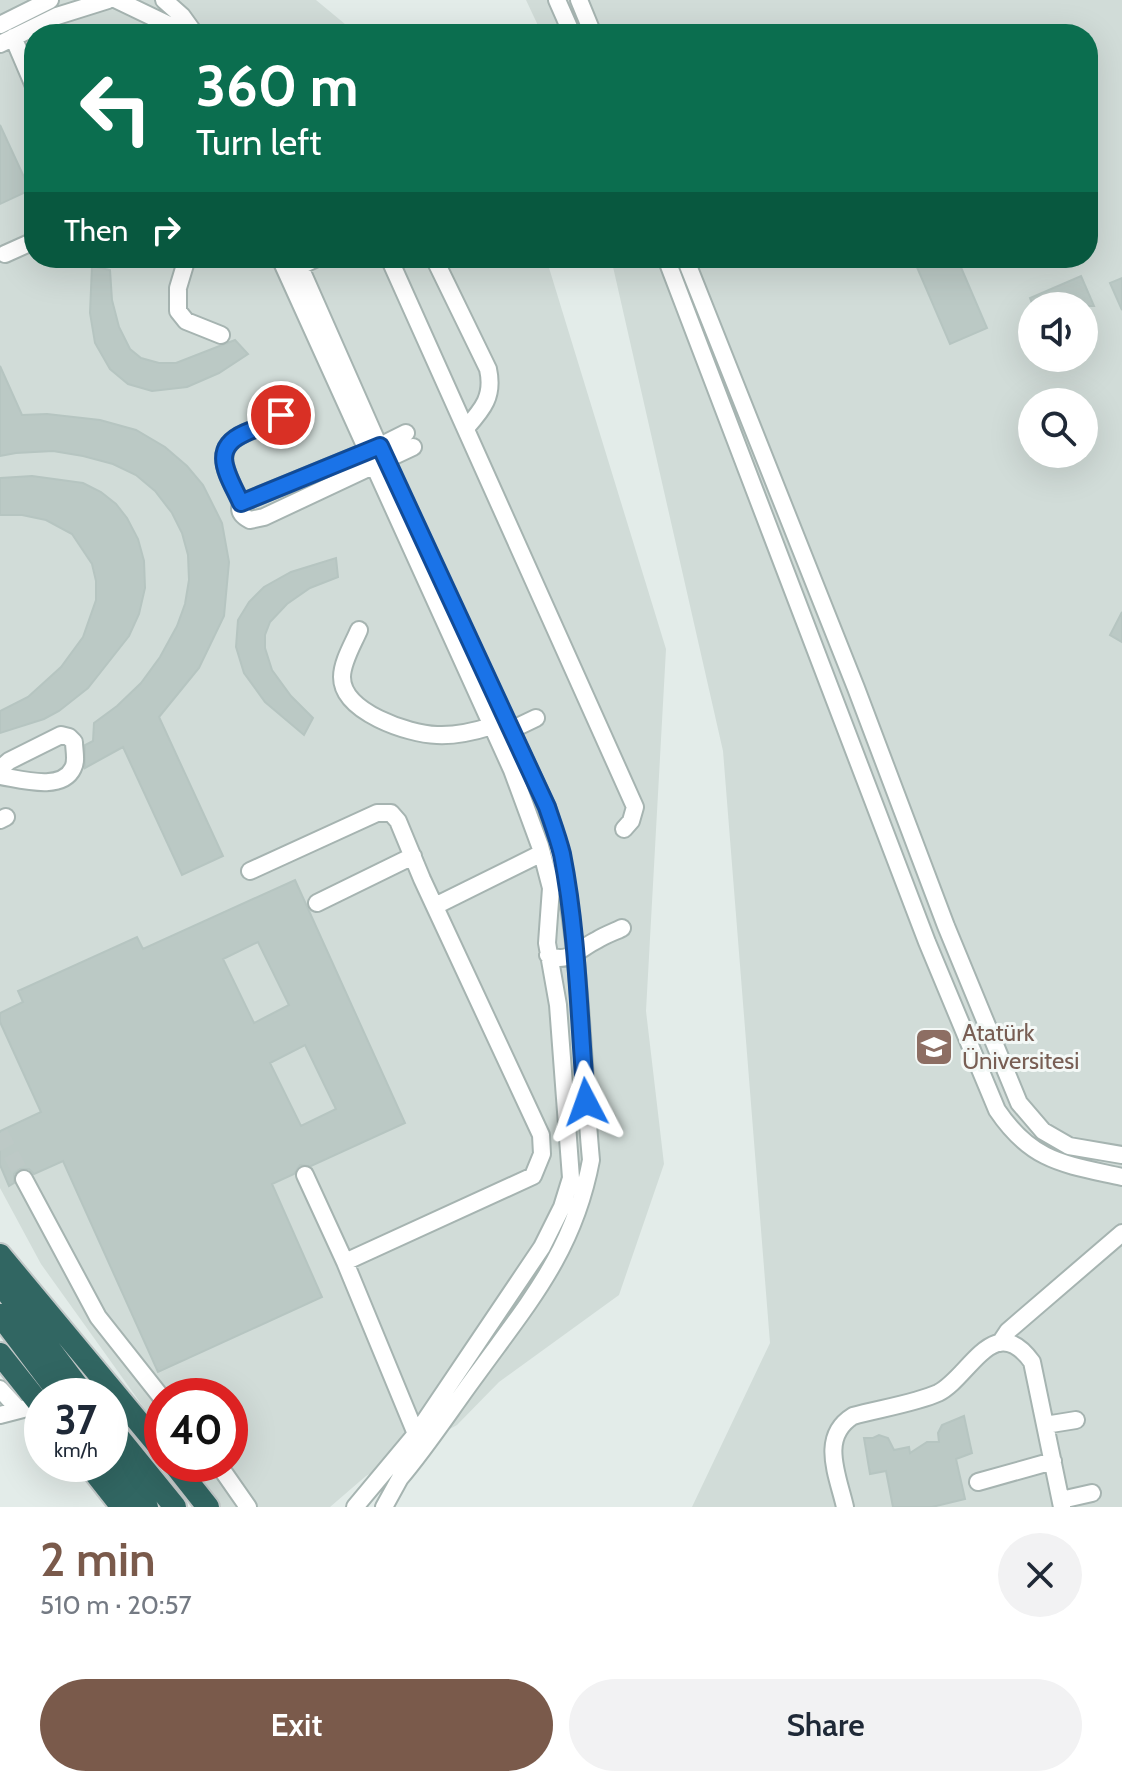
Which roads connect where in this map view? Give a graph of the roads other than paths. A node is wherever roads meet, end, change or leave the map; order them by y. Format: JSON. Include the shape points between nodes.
{"nodes":[{"id":1,"x":50,"y":0,"type":"edge"},
{"id":2,"x":108,"y":0,"type":"edge"},
{"id":3,"x":117,"y":0,"type":"edge"},
{"id":4,"x":164,"y":0,"type":"edge"},
{"id":5,"x":557,"y":0,"type":"edge"},
{"id":6,"x":579,"y":0,"type":"edge"},
{"id":7,"x":40,"y":24,"type":"edge"},
{"id":8,"x":167,"y":24,"type":"edge"},
{"id":9,"x":188,"y":24,"type":"edge"},
{"id":10,"x":568,"y":24,"type":"edge"},
{"id":11,"x":589,"y":24,"type":"edge"},
{"id":12,"x":0,"y":25,"type":"edge"},
{"id":13,"x":6,"y":40,"type":"edge"},
{"id":14,"x":24,"y":70,"type":"edge"},
{"id":15,"x":24,"y":245,"type":"edge"},
{"id":16,"x":2,"y":253,"type":"edge"},
{"id":17,"x":184,"y":268,"type":"edge"},
{"id":18,"x":285,"y":268,"type":"edge"},
{"id":19,"x":300,"y":268,"type":"edge"},
{"id":20,"x":394,"y":268,"type":"edge"},
{"id":21,"x":439,"y":268,"type":"edge"},
{"id":22,"x":670,"y":268,"type":"edge"},
{"id":23,"x":689,"y":268,"type":"edge"},
{"id":24,"x":221,"y":335,"type":"dead end"},
{"id":25,"x":270,"y":425,"type":"dead end"},
{"id":26,"x":466,"y":428,"type":"junction"},
{"id":27,"x":409,"y":440,"type":"dead end"},
{"id":28,"x":377,"y":456,"type":"junction"},
{"id":29,"x":359,"y":630,"type":"dead end"},
{"id":30,"x":536,"y":718,"type":"dead end"},
{"id":31,"x":492,"y":726,"type":"junction"},
{"id":32,"x":511,"y":730,"type":"junction"},
{"id":33,"x":0,"y":769,"type":"edge"},
{"id":34,"x":0,"y":776,"type":"edge"},
{"id":35,"x":624,"y":829,"type":"dead end"},
{"id":36,"x":542,"y":853,"type":"junction"},
{"id":37,"x":413,"y":856,"type":"junction"},
{"id":38,"x":250,"y":871,"type":"dead end"},
{"id":39,"x":317,"y":903,"type":"dead end"},
{"id":40,"x":435,"y":906,"type":"junction"},
{"id":41,"x":622,"y":928,"type":"dead end"},
{"id":42,"x":548,"y":934,"type":"junction"},
{"id":43,"x":572,"y":934,"type":"junction"},
{"id":44,"x":594,"y":941,"type":"junction"},
{"id":45,"x":548,"y":955,"type":"junction"},
{"id":46,"x":574,"y":956,"type":"junction"},
{"id":47,"x":1122,"y":1155,"type":"edge"},
{"id":48,"x":305,"y":1175,"type":"dead end"},
{"id":49,"x":1122,"y":1177,"type":"edge"},
{"id":50,"x":24,"y":1179,"type":"tunnel mouth"},
{"id":51,"x":1122,"y":1233,"type":"edge"},
{"id":52,"x":0,"y":1255,"type":"edge"},
{"id":53,"x":345,"y":1262,"type":"junction"},
{"id":54,"x":0,"y":1283,"type":"edge"},
{"id":55,"x":0,"y":1315,"type":"edge"},
{"id":56,"x":1000,"y":1343,"type":"junction"},
{"id":57,"x":0,"y":1354,"type":"edge"},
{"id":58,"x":47,"y":1378,"type":"edge"},
{"id":59,"x":71,"y":1378,"type":"edge"},
{"id":60,"x":146,"y":1378,"type":"edge"},
{"id":61,"x":0,"y":1389,"type":"edge"},
{"id":62,"x":24,"y":1392,"type":"edge"},
{"id":63,"x":24,"y":1401,"type":"edge"},
{"id":64,"x":24,"y":1408,"type":"edge"},
{"id":65,"x":0,"y":1415,"type":"edge"},
{"id":66,"x":1076,"y":1420,"type":"dead end"},
{"id":67,"x":1045,"y":1425,"type":"junction"},
{"id":68,"x":144,"y":1428,"type":"edge"},
{"id":69,"x":416,"y":1434,"type":"junction"},
{"id":70,"x":128,"y":1449,"type":"edge"},
{"id":71,"x":1053,"y":1461,"type":"junction"},
{"id":72,"x":102,"y":1482,"type":"edge"},
{"id":73,"x":127,"y":1482,"type":"edge"},
{"id":74,"x":189,"y":1482,"type":"edge"},
{"id":75,"x":231,"y":1482,"type":"edge"},
{"id":76,"x":978,"y":1482,"type":"dead end"},
{"id":77,"x":1092,"y":1493,"type":"dead end"},
{"id":78,"x":208,"y":1504,"type":"edge"},
{"id":79,"x":1062,"y":1504,"type":"edge"},
{"id":80,"x":122,"y":1507,"type":"edge"},
{"id":81,"x":147,"y":1507,"type":"edge"},
{"id":82,"x":175,"y":1507,"type":"edge"},
{"id":83,"x":248,"y":1507,"type":"edge"},
{"id":84,"x":355,"y":1507,"type":"edge"},
{"id":85,"x":384,"y":1507,"type":"edge"},
{"id":86,"x":845,"y":1507,"type":"edge"}],
"edges":[{"from":1,"to":12,"type":"street"},
{"from":2,"to":7,"type":"street"},
{"from":3,"to":8,"type":"street"},
{"from":4,"to":9,"type":"street"},
{"from":5,"to":10,"type":"street"},
{"from":6,"to":11,"type":"street"},
{"from":13,"to":14,"type":"street"},
{"from":15,"to":16,"type":"street"},
{"from":17,"to":24,"type":"street","via":[[178,311],[186,321]]},
{"from":18,"to":28,"type":"street"},
{"from":19,"to":28,"type":"street"},
{"from":20,"to":26,"type":"street"},
{"from":21,"to":26,"type":"street","via":[[491,384],[483,409]]},
{"from":22,"to":49,"type":"street","via":[[927,942],[997,1110],[1011,1131],[1047,1158]]},
{"from":23,"to":47,"type":"street","via":[[1019,1103],[1043,1131],[1069,1146]]},
{"from":25,"to":28,"type":"street","via":[[238,436],[225,450],[224,465],[241,503]]},
{"from":26,"to":35,"type":"street","via":[[635,807]]},
{"from":27,"to":28,"type":"street"},
{"from":28,"to":31,"type":"street"},
{"from":28,"to":32,"type":"street"},
{"from":29,"to":31,"type":"street","via":[[342,677],[348,697],[358,707],[399,727],[435,735],[467,734]]},
{"from":30,"to":32,"type":"street"},
{"from":31,"to":36,"type":"street"},
{"from":32,"to":43,"type":"street","via":[[547,807],[561,853]]},
{"from":33,"to":34,"type":"street","via":[[61,735],[74,742],[75,763],[63,779]]},
{"from":36,"to":40,"type":"street"},
{"from":36,"to":42,"type":"street","via":[[551,888]]},
{"from":37,"to":38,"type":"street","via":[[398,821],[391,813],[377,813]]},
{"from":37,"to":39,"type":"street"},
{"from":37,"to":40,"type":"street"},
{"from":40,"to":53,"type":"street","via":[[541,1135],[542,1154],[533,1176]]},
{"from":41,"to":44,"type":"street"},
{"from":42,"to":43,"type":"street"},
{"from":42,"to":45,"type":"street"},
{"from":43,"to":44,"type":"street"},
{"from":43,"to":46,"type":"street"},
{"from":44,"to":46,"type":"street"},
{"from":45,"to":46,"type":"street"},
{"from":45,"to":69,"type":"street","via":[[558,1005],[571,1178],[542,1247]]},
{"from":46,"to":85,"type":"street","via":[[591,1160],[585,1193],[564,1248],[540,1287]]},
{"from":48,"to":53,"type":"street"},
{"from":50,"to":60,"type":"street","via":[[98,1317]]},
{"from":51,"to":56,"type":"street"},
{"from":52,"to":68,"type":"highway"},
{"from":53,"to":69,"type":"street"},
{"from":54,"to":59,"type":"highway"},
{"from":55,"to":58,"type":"highway"},
{"from":56,"to":67,"type":"street","via":[[1018,1348],[1032,1362]]},
{"from":56,"to":86,"type":"street","via":[[985,1348],[940,1392],[853,1416],[843,1424],[832,1453]]},
{"from":57,"to":62,"type":"highway"},
{"from":61,"to":63,"type":"street"},
{"from":64,"to":65,"type":"street"},
{"from":66,"to":67,"type":"street"},
{"from":67,"to":71,"type":"street"},
{"from":69,"to":84,"type":"street"},
{"from":70,"to":82,"type":"highway"},
{"from":71,"to":76,"type":"street"},
{"from":71,"to":79,"type":"street"},
{"from":72,"to":80,"type":"highway"},
{"from":73,"to":81,"type":"highway"},
{"from":74,"to":78,"type":"highway"},
{"from":75,"to":83,"type":"street"},
{"from":77,"to":79,"type":"street"}]}
